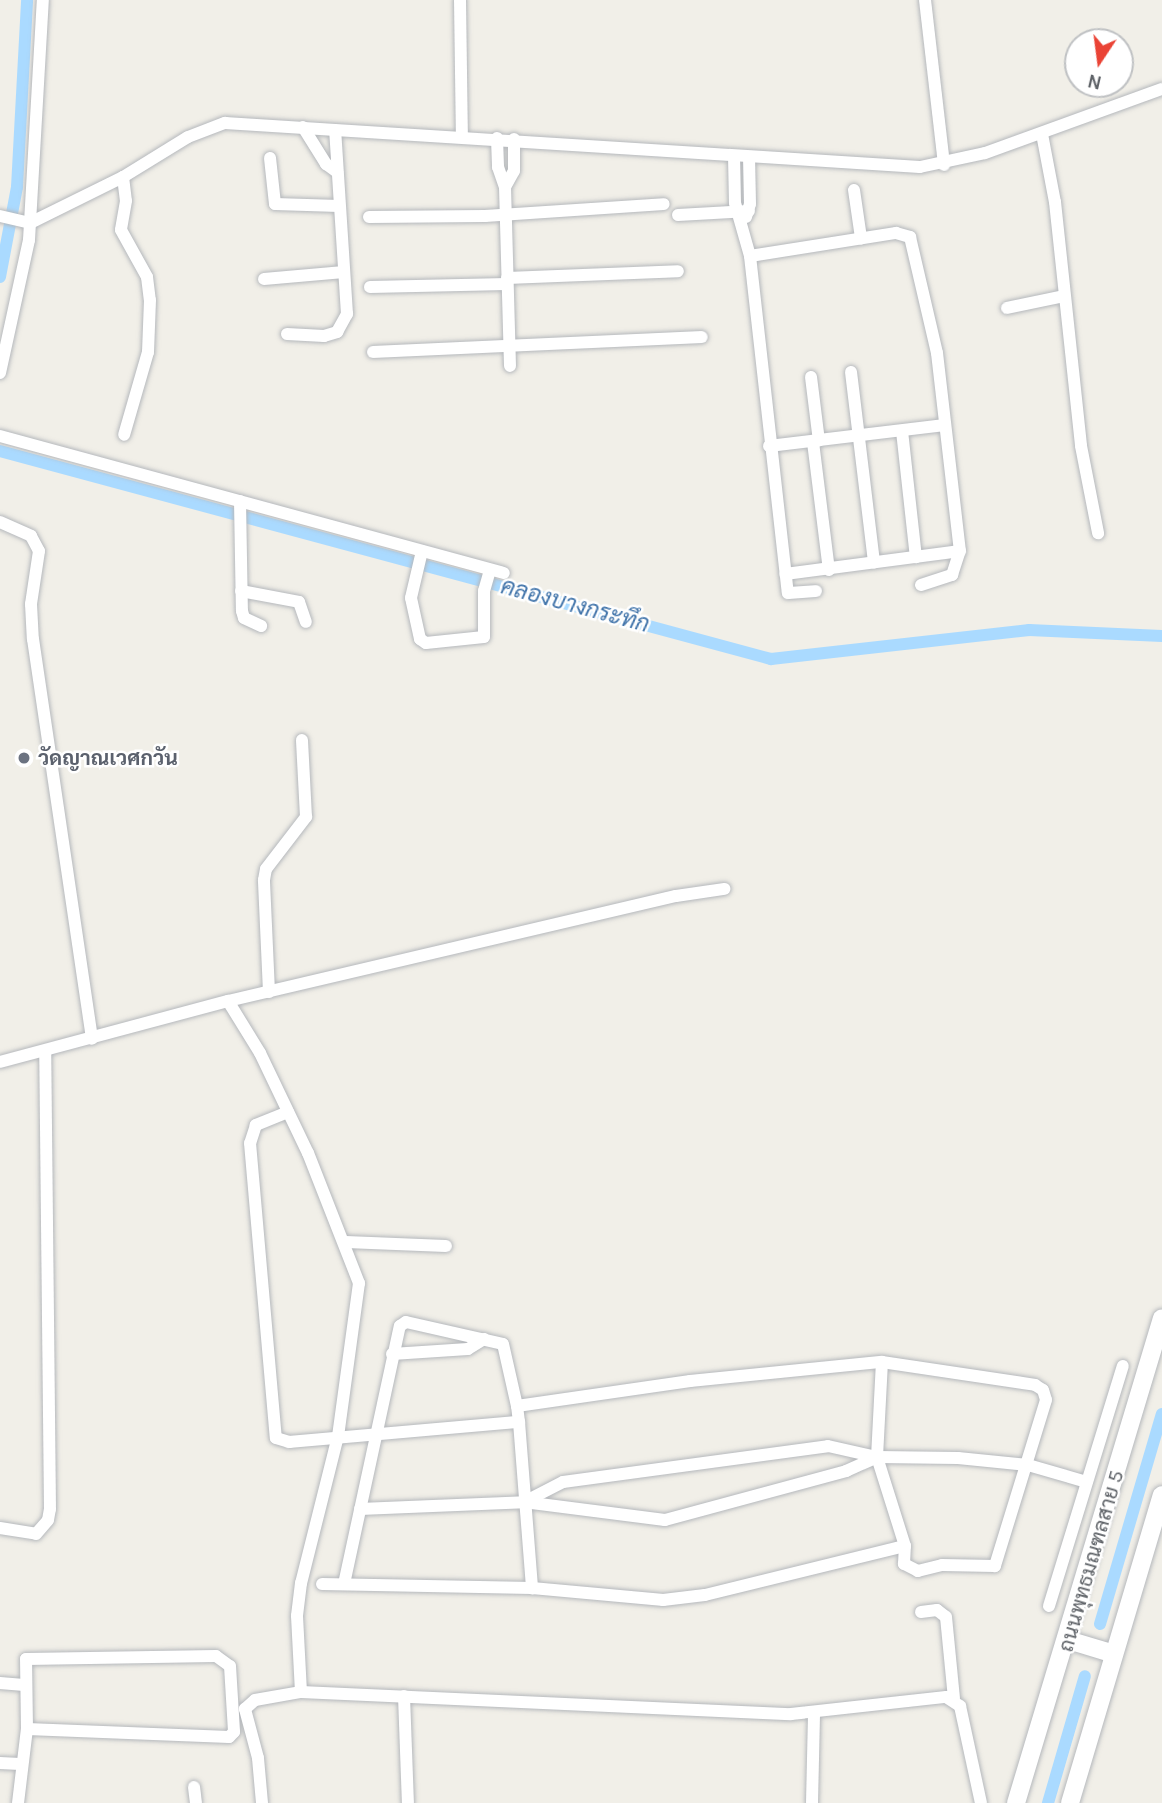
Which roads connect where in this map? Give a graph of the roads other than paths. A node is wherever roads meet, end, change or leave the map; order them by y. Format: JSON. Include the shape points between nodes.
{"nodes":[{"id":1,"x":43,"y":0,"type":"edge"},
{"id":2,"x":460,"y":0,"type":"edge"},
{"id":3,"x":925,"y":0,"type":"edge"},
{"id":4,"x":1162,"y":89,"type":"edge"},
{"id":5,"x":303,"y":127,"type":"junction"},
{"id":6,"x":335,"y":130,"type":"junction"},
{"id":7,"x":1042,"y":134,"type":"junction"},
{"id":8,"x":462,"y":136,"type":"junction"},
{"id":9,"x":497,"y":138,"type":"junction"},
{"id":10,"x":514,"y":139,"type":"junction"},
{"id":11,"x":734,"y":156,"type":"junction"},
{"id":12,"x":749,"y":157,"type":"junction"},
{"id":13,"x":270,"y":158,"type":"dead end"},
{"id":14,"x":944,"y":164,"type":"junction"},
{"id":15,"x":337,"y":172,"type":"junction"},
{"id":16,"x":123,"y":177,"type":"junction"},
{"id":17,"x":505,"y":187,"type":"junction"},
{"id":18,"x":854,"y":190,"type":"dead end"},
{"id":19,"x":664,"y":204,"type":"dead end"},
{"id":20,"x":339,"y":206,"type":"junction"},
{"id":21,"x":505,"y":213,"type":"junction"},
{"id":22,"x":743,"y":214,"type":"junction"},
{"id":23,"x":678,"y":215,"type":"dead end"},
{"id":24,"x":0,"y":216,"type":"edge"},
{"id":25,"x":369,"y":217,"type":"dead end"},
{"id":26,"x":24,"y":222,"type":"junction"},
{"id":27,"x":861,"y":238,"type":"junction"},
{"id":28,"x":750,"y":256,"type":"junction"},
{"id":29,"x":678,"y":271,"type":"dead end"},
{"id":30,"x":345,"y":272,"type":"junction"},
{"id":31,"x":264,"y":279,"type":"dead end"},
{"id":32,"x":507,"y":281,"type":"junction"},
{"id":33,"x":370,"y":286,"type":"dead end"},
{"id":34,"x":1065,"y":296,"type":"junction"},
{"id":35,"x":1007,"y":309,"type":"dead end"},
{"id":36,"x":287,"y":334,"type":"dead end"},
{"id":37,"x":702,"y":337,"type":"dead end"},
{"id":38,"x":510,"y":346,"type":"junction"},
{"id":39,"x":373,"y":352,"type":"dead end"},
{"id":40,"x":510,"y":366,"type":"dead end"},
{"id":41,"x":851,"y":372,"type":"dead end"},
{"id":42,"x":0,"y":373,"type":"edge"},
{"id":43,"x":811,"y":377,"type":"dead end"},
{"id":44,"x":945,"y":425,"type":"junction"},
{"id":45,"x":902,"y":431,"type":"junction"},
{"id":46,"x":124,"y":435,"type":"dead end"},
{"id":47,"x":860,"y":435,"type":"junction"},
{"id":48,"x":0,"y":436,"type":"edge"},
{"id":49,"x":816,"y":441,"type":"junction"},
{"id":50,"x":769,"y":446,"type":"junction"},
{"id":51,"x":240,"y":507,"type":"junction"},
{"id":52,"x":0,"y":522,"type":"edge"},
{"id":53,"x":1098,"y":533,"type":"dead end"},
{"id":54,"x":960,"y":551,"type":"junction"},
{"id":55,"x":422,"y":553,"type":"junction"},
{"id":56,"x":916,"y":557,"type":"junction"},
{"id":57,"x":874,"y":564,"type":"junction"},
{"id":58,"x":830,"y":570,"type":"junction"},
{"id":59,"x":490,"y":572,"type":"junction"},
{"id":60,"x":504,"y":573,"type":"dead end"},
{"id":61,"x":786,"y":574,"type":"junction"},
{"id":62,"x":921,"y":585,"type":"dead end"},
{"id":63,"x":241,"y":591,"type":"junction"},
{"id":64,"x":816,"y":592,"type":"dead end"},
{"id":65,"x":306,"y":622,"type":"dead end"},
{"id":66,"x":261,"y":626,"type":"dead end"},
{"id":67,"x":302,"y":740,"type":"dead end"},
{"id":68,"x":724,"y":888,"type":"dead end"},
{"id":69,"x":269,"y":992,"type":"junction"},
{"id":70,"x":228,"y":1001,"type":"junction"},
{"id":71,"x":92,"y":1039,"type":"junction"},
{"id":72,"x":45,"y":1052,"type":"junction"},
{"id":73,"x":0,"y":1062,"type":"edge"},
{"id":74,"x":288,"y":1112,"type":"junction"},
{"id":75,"x":346,"y":1241,"type":"junction"},
{"id":76,"x":446,"y":1246,"type":"dead end"},
{"id":77,"x":1162,"y":1318,"type":"edge"},
{"id":78,"x":484,"y":1339,"type":"junction"},
{"id":79,"x":392,"y":1353,"type":"junction"},
{"id":80,"x":882,"y":1362,"type":"junction"},
{"id":81,"x":1123,"y":1366,"type":"dead end"},
{"id":82,"x":517,"y":1406,"type":"junction"},
{"id":83,"x":519,"y":1422,"type":"junction"},
{"id":84,"x":378,"y":1431,"type":"junction"},
{"id":85,"x":338,"y":1436,"type":"junction"},
{"id":86,"x":877,"y":1457,"type":"junction"},
{"id":87,"x":1024,"y":1467,"type":"junction"},
{"id":88,"x":1086,"y":1486,"type":"junction"},
{"id":89,"x":1162,"y":1495,"type":"edge"},
{"id":90,"x":524,"y":1502,"type":"junction"},
{"id":91,"x":360,"y":1509,"type":"junction"},
{"id":92,"x":0,"y":1528,"type":"edge"},
{"id":93,"x":1068,"y":1543,"type":"junction"},
{"id":94,"x":905,"y":1546,"type":"junction"},
{"id":95,"x":1094,"y":1552,"type":"junction"},
{"id":96,"x":322,"y":1584,"type":"dead end"},
{"id":97,"x":344,"y":1584,"type":"junction"},
{"id":98,"x":532,"y":1588,"type":"junction"},
{"id":99,"x":1049,"y":1606,"type":"dead end"},
{"id":100,"x":921,"y":1612,"type":"dead end"},
{"id":101,"x":1068,"y":1640,"type":"junction"},
{"id":102,"x":1114,"y":1654,"type":"junction"},
{"id":103,"x":0,"y":1683,"type":"edge"},
{"id":104,"x":24,"y":1685,"type":"junction"},
{"id":105,"x":301,"y":1692,"type":"junction"},
{"id":106,"x":404,"y":1696,"type":"junction"},
{"id":107,"x":954,"y":1699,"type":"junction"},
{"id":108,"x":814,"y":1712,"type":"junction"},
{"id":109,"x":27,"y":1729,"type":"junction"},
{"id":110,"x":0,"y":1763,"type":"edge"},
{"id":111,"x":20,"y":1764,"type":"junction"},
{"id":112,"x":194,"y":1787,"type":"dead end"},
{"id":113,"x":18,"y":1803,"type":"edge"},
{"id":114,"x":196,"y":1803,"type":"edge"},
{"id":115,"x":262,"y":1803,"type":"edge"},
{"id":116,"x":408,"y":1803,"type":"edge"},
{"id":117,"x":812,"y":1803,"type":"edge"},
{"id":118,"x":981,"y":1803,"type":"edge"},
{"id":119,"x":1016,"y":1803,"type":"edge"},
{"id":120,"x":1070,"y":1803,"type":"edge"}],
"edges":[{"from":1,"to":26,"type":"street"},
{"from":2,"to":8,"type":"street"},
{"from":3,"to":14,"type":"street"},
{"from":4,"to":7,"type":"street"},
{"from":5,"to":6,"type":"street"},
{"from":5,"to":15,"type":"street","via":[[326,164]]},
{"from":5,"to":16,"type":"street","via":[[225,123],[188,138]]},
{"from":6,"to":8,"type":"street"},
{"from":6,"to":15,"type":"street"},
{"from":7,"to":14,"type":"street"},
{"from":7,"to":34,"type":"street"},
{"from":8,"to":9,"type":"street"},
{"from":9,"to":10,"type":"street"},
{"from":9,"to":17,"type":"street","via":[[498,167]]},
{"from":10,"to":11,"type":"street"},
{"from":10,"to":17,"type":"street","via":[[513,171]]},
{"from":11,"to":12,"type":"street"},
{"from":11,"to":22,"type":"street"},
{"from":12,"to":14,"type":"street","via":[[887,167]]},
{"from":12,"to":22,"type":"street"},
{"from":13,"to":20,"type":"street","via":[[275,204]]},
{"from":15,"to":20,"type":"street"},
{"from":16,"to":26,"type":"street"},
{"from":16,"to":46,"type":"street","via":[[126,201],[121,230],[147,277],[150,300],[148,352]]},
{"from":17,"to":21,"type":"street"},
{"from":18,"to":27,"type":"street"},
{"from":19,"to":21,"type":"street"},
{"from":20,"to":30,"type":"street"},
{"from":21,"to":25,"type":"street"},
{"from":21,"to":32,"type":"street"},
{"from":22,"to":23,"type":"street"},
{"from":22,"to":28,"type":"street"},
{"from":24,"to":26,"type":"street"},
{"from":26,"to":42,"type":"street"},
{"from":27,"to":28,"type":"street"},
{"from":27,"to":44,"type":"street","via":[[906,233],[914,243]]},
{"from":28,"to":50,"type":"street"},
{"from":29,"to":32,"type":"street"},
{"from":30,"to":31,"type":"street"},
{"from":30,"to":36,"type":"street","via":[[347,314],[337,332]]},
{"from":32,"to":33,"type":"street"},
{"from":32,"to":38,"type":"street"},
{"from":34,"to":35,"type":"street"},
{"from":34,"to":53,"type":"street","via":[[1081,446]]},
{"from":37,"to":38,"type":"street"},
{"from":38,"to":39,"type":"street"},
{"from":38,"to":40,"type":"street"},
{"from":41,"to":47,"type":"street"},
{"from":43,"to":49,"type":"street"},
{"from":44,"to":45,"type":"street"},
{"from":44,"to":54,"type":"street"},
{"from":45,"to":47,"type":"street"},
{"from":45,"to":56,"type":"street"},
{"from":47,"to":49,"type":"street"},
{"from":47,"to":57,"type":"street"},
{"from":48,"to":51,"type":"street"},
{"from":49,"to":50,"type":"street"},
{"from":49,"to":58,"type":"street"},
{"from":50,"to":61,"type":"street"},
{"from":51,"to":55,"type":"street"},
{"from":51,"to":63,"type":"street"},
{"from":52,"to":71,"type":"street","via":[[31,536],[38,551],[33,639]]},
{"from":54,"to":56,"type":"street"},
{"from":54,"to":62,"type":"street","via":[[953,575]]},
{"from":55,"to":59,"type":"street"},
{"from":55,"to":59,"type":"street","via":[[411,598],[416,627],[426,643],[484,637],[484,591]]},
{"from":56,"to":57,"type":"street"},
{"from":57,"to":58,"type":"street"},
{"from":58,"to":61,"type":"street"},
{"from":59,"to":60,"type":"street"},
{"from":61,"to":64,"type":"street","via":[[789,593]]},
{"from":63,"to":65,"type":"street","via":[[299,602]]},
{"from":63,"to":66,"type":"street","via":[[244,618]]},
{"from":67,"to":69,"type":"street","via":[[306,817],[266,869],[264,880]]},
{"from":68,"to":69,"type":"street","via":[[676,895]]},
{"from":69,"to":70,"type":"street"},
{"from":70,"to":71,"type":"street"},
{"from":70,"to":74,"type":"street"},
{"from":71,"to":72,"type":"street"},
{"from":72,"to":73,"type":"street"},
{"from":72,"to":92,"type":"street","via":[[50,1509],[48,1520],[36,1534]]},
{"from":74,"to":75,"type":"street"},
{"from":74,"to":85,"type":"street","via":[[256,1125],[250,1143],[274,1432],[276,1438],[289,1442]]},
{"from":75,"to":76,"type":"street"},
{"from":75,"to":85,"type":"street","via":[[359,1283],[359,1303]]},
{"from":77,"to":95,"type":"main road","name":"ถนนพุทธมณฑลสาย 5"},
{"from":78,"to":79,"type":"street","via":[[468,1349]]},
{"from":78,"to":79,"type":"street","via":[[406,1322],[395,1336]]},
{"from":78,"to":82,"type":"street","via":[[506,1347]]},
{"from":79,"to":84,"type":"street"},
{"from":80,"to":82,"type":"street","via":[[690,1381]]},
{"from":80,"to":86,"type":"street"},
{"from":80,"to":87,"type":"street","via":[[1043,1390],[1046,1400]]},
{"from":81,"to":88,"type":"street"},
{"from":82,"to":83,"type":"street"},
{"from":83,"to":84,"type":"street"},
{"from":83,"to":90,"type":"street"},
{"from":84,"to":85,"type":"street"},
{"from":84,"to":91,"type":"street"},
{"from":85,"to":105,"type":"street","via":[[301,1583]]},
{"from":86,"to":87,"type":"street","via":[[958,1458]]},
{"from":86,"to":90,"type":"street","via":[[845,1446],[777,1452],[563,1482]]},
{"from":86,"to":90,"type":"street","via":[[846,1471],[665,1520]]},
{"from":86,"to":94,"type":"street"},
{"from":87,"to":88,"type":"street"},
{"from":87,"to":94,"type":"street","via":[[995,1566],[942,1564],[910,1570],[904,1564]]},
{"from":88,"to":93,"type":"street"},
{"from":89,"to":102,"type":"main road"},
{"from":90,"to":91,"type":"street"},
{"from":90,"to":98,"type":"street"},
{"from":91,"to":97,"type":"street"},
{"from":93,"to":95,"type":"street"},
{"from":93,"to":99,"type":"street"},
{"from":94,"to":98,"type":"street","via":[[687,1598],[663,1600]]},
{"from":95,"to":101,"type":"main road","name":"ถนนพุทธมณฑลสาย 5"},
{"from":96,"to":97,"type":"street"},
{"from":97,"to":98,"type":"street"},
{"from":100,"to":107,"type":"street","via":[[937,1610],[946,1617]]},
{"from":101,"to":102,"type":"main road"},
{"from":101,"to":119,"type":"main road","name":"ถนนพุทธมณฑลสาย 5"},
{"from":102,"to":120,"type":"main road"},
{"from":103,"to":104,"type":"street"},
{"from":104,"to":109,"type":"street"},
{"from":104,"to":109,"type":"street","via":[[26,1659],[39,1657],[216,1656],[229,1666],[234,1732],[229,1737]]},
{"from":105,"to":106,"type":"street"},
{"from":105,"to":115,"type":"street","via":[[255,1700],[245,1709],[258,1758]]},
{"from":106,"to":108,"type":"street"},
{"from":106,"to":116,"type":"street"},
{"from":107,"to":108,"type":"street"},
{"from":107,"to":118,"type":"street","via":[[960,1706]]},
{"from":108,"to":117,"type":"street"},
{"from":109,"to":111,"type":"street"},
{"from":110,"to":111,"type":"street"},
{"from":111,"to":113,"type":"street"},
{"from":112,"to":114,"type":"street"}]}
